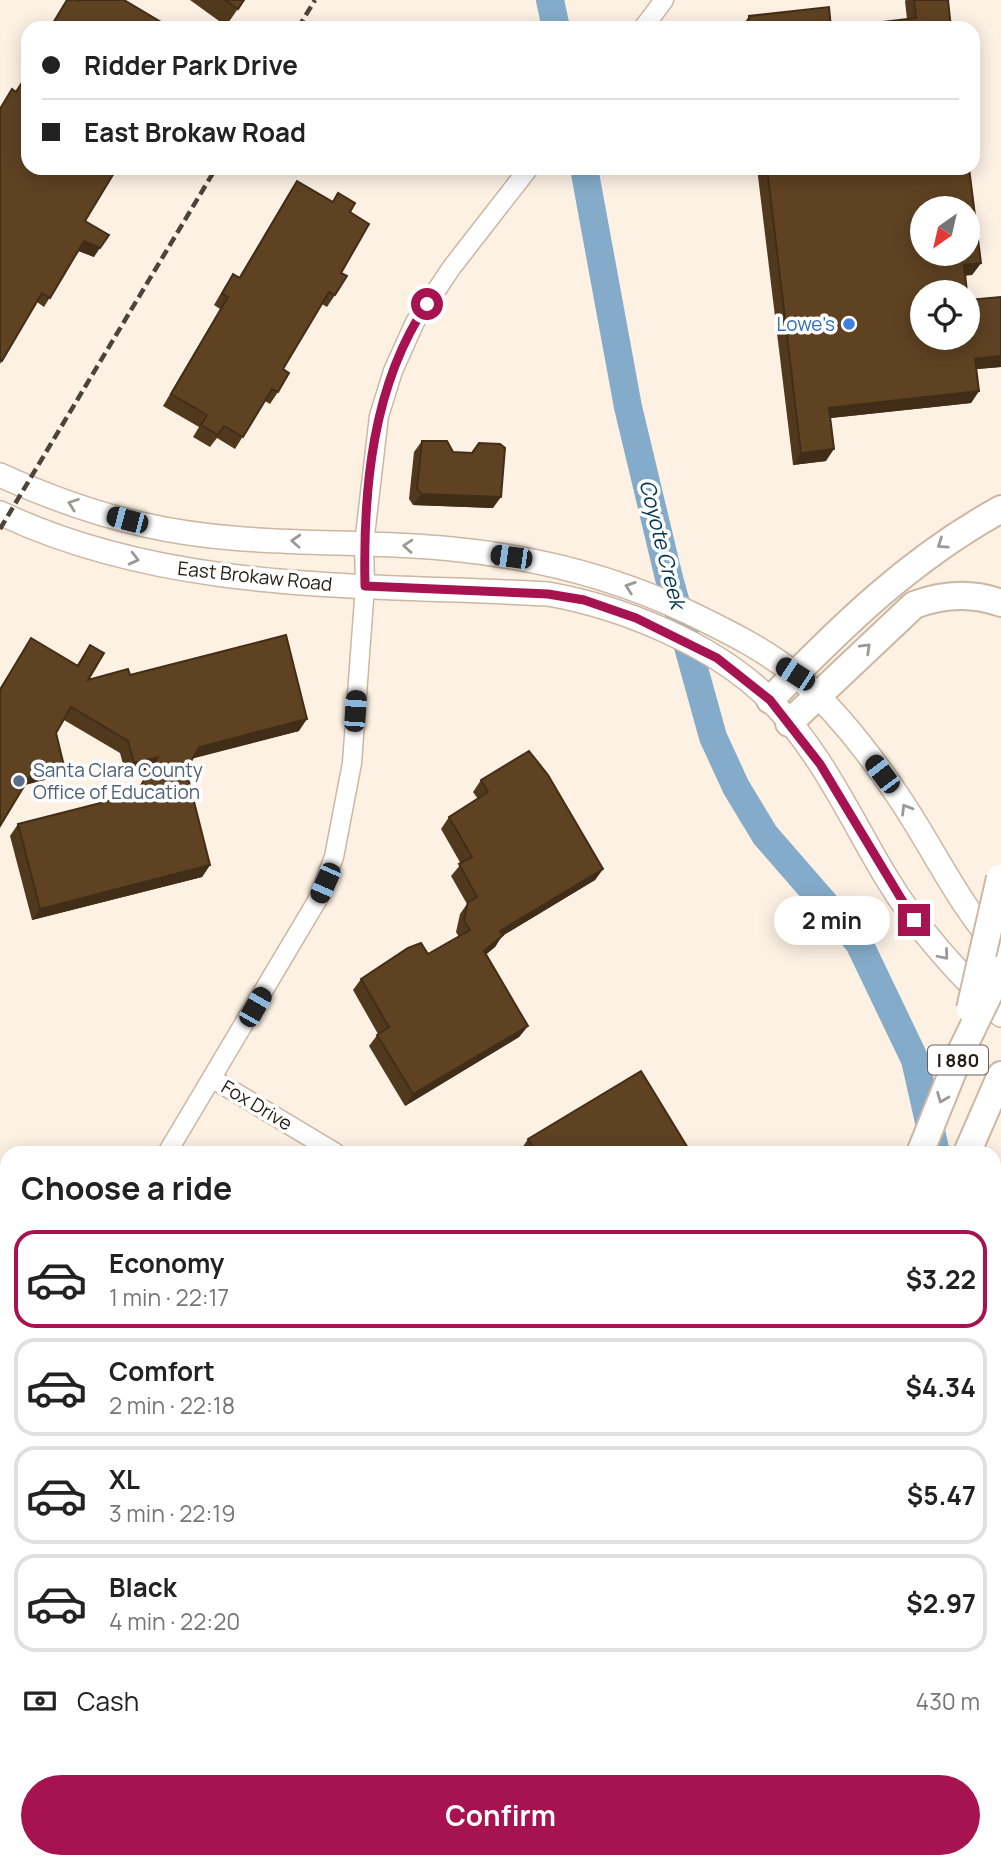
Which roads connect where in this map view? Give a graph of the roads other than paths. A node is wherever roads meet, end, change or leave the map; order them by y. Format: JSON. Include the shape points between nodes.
{"nodes":[{"id":1,"x":664,"y":0,"type":"edge"},
{"id":2,"x":648,"y":21,"type":"edge"},
{"id":3,"x":523,"y":175,"type":"edge"},
{"id":4,"x":0,"y":475,"type":"edge"},
{"id":5,"x":1001,"y":509,"type":"edge"},
{"id":6,"x":0,"y":513,"type":"edge"},
{"id":7,"x":364,"y":544,"type":"junction"},
{"id":8,"x":365,"y":586,"type":"junction"},
{"id":9,"x":1001,"y":603,"type":"edge"},
{"id":10,"x":795,"y":674,"type":"junction"},
{"id":11,"x":761,"y":692,"type":"junction"},
{"id":12,"x":817,"y":695,"type":"junction"},
{"id":13,"x":789,"y":723,"type":"junction"},
{"id":14,"x":1000,"y":876,"type":"edge"},
{"id":15,"x":1001,"y":951,"type":"edge"},
{"id":16,"x":1001,"y":969,"type":"edge"},
{"id":17,"x":1001,"y":1015,"type":"edge"},
{"id":18,"x":959,"y":1056,"type":"junction"},
{"id":19,"x":1001,"y":1075,"type":"edge"},
{"id":20,"x":213,"y":1079,"type":"junction"},
{"id":21,"x":171,"y":1146,"type":"edge"},
{"id":22,"x":324,"y":1146,"type":"edge"},
{"id":23,"x":923,"y":1146,"type":"edge"},
{"id":24,"x":970,"y":1146,"type":"edge"}],
"edges":[{"from":1,"to":2,"type":"street"},
{"from":3,"to":7,"type":"street","via":[[415,322],[393,371],[372,452]]},
{"from":7,"to":4,"type":"main road","name":"East Brokaw Road","one_way":true,"via":[[147,526],[85,509]]},
{"from":5,"to":10,"type":"highway","one_way":true,"via":[[885,586]]},
{"from":6,"to":8,"type":"main road","name":"East Brokaw Road","one_way":true,"via":[[55,536],[162,566],[242,579]]},
{"from":7,"to":8,"type":"street"},
{"from":10,"to":7,"type":"main road","name":"East Brokaw Road","one_way":true,"via":[[737,635],[650,594],[592,574],[452,549]]},
{"from":8,"to":11,"type":"main road","name":"East Brokaw Road","via":[[548,594],[584,600],[636,618],[717,658]]},
{"from":8,"to":20,"type":"street","via":[[352,764],[334,857],[318,899]]},
{"from":12,"to":9,"type":"highway","one_way":true,"via":[[914,606],[934,597],[956,595]]},
{"from":10,"to":11,"type":"highway"},
{"from":10,"to":12,"type":"main road","name":"East Brokaw Road"},
{"from":11,"to":13,"type":"main road","name":"East Brokaw Road"},
{"from":12,"to":13,"type":"highway"},
{"from":15,"to":12,"type":"main road","name":"East Brokaw Road","one_way":true,"via":[[896,793]]},
{"from":13,"to":17,"type":"main road","name":"East Brokaw Road","one_way":true,"via":[[820,764],[914,920]]},
{"from":14,"to":18,"type":"highway","bridge":true},
{"from":16,"to":18,"type":"highway","number":"I 880","bridge":true},
{"from":18,"to":23,"type":"highway","number":"I 880","one_way":true,"bridge":true},
{"from":19,"to":24,"type":"highway","number":"I 880"},
{"from":20,"to":21,"type":"street"},
{"from":20,"to":22,"type":"street","name":"Fox Drive"}]}
